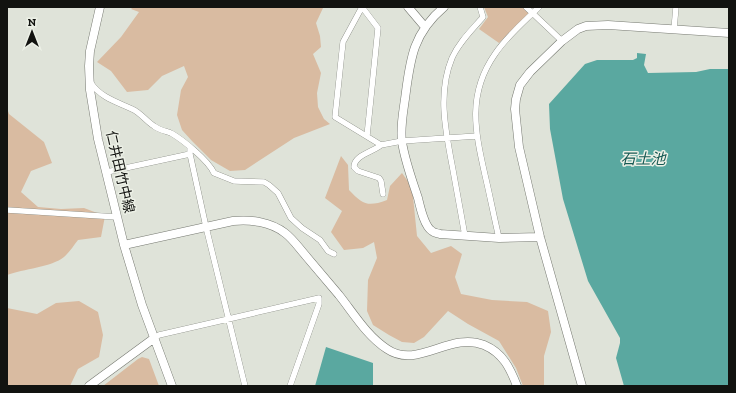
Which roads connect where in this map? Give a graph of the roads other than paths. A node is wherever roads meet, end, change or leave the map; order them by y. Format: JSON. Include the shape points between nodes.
{"nodes":[{"id":1,"x":100,"y":7,"type":"edge"},
{"id":2,"x":362,"y":7,"type":"edge"},
{"id":3,"x":408,"y":7,"type":"edge"},
{"id":4,"x":444,"y":7,"type":"edge"},
{"id":5,"x":480,"y":7,"type":"edge"},
{"id":6,"x":526,"y":7,"type":"edge"},
{"id":7,"x":539,"y":7,"type":"edge"},
{"id":8,"x":676,"y":7,"type":"edge"},
{"id":9,"x":532,"y":14,"type":"junction"},
{"id":10,"x":425,"y":27,"type":"junction"},
{"id":11,"x":674,"y":29,"type":"junction"},
{"id":12,"x":729,"y":33,"type":"edge"},
{"id":13,"x":562,"y":41,"type":"junction"},
{"id":14,"x":89,"y":81,"type":"junction"},
{"id":15,"x":367,"y":136,"type":"junction"},
{"id":16,"x":477,"y":136,"type":"junction"},
{"id":17,"x":447,"y":138,"type":"junction"},
{"id":18,"x":402,"y":141,"type":"junction"},
{"id":19,"x":381,"y":145,"type":"junction"},
{"id":20,"x":190,"y":151,"type":"junction"},
{"id":21,"x":107,"y":172,"type":"junction"},
{"id":22,"x":383,"y":194,"type":"dead end"},
{"id":23,"x":7,"y":210,"type":"edge"},
{"id":24,"x":117,"y":217,"type":"junction"},
{"id":25,"x":206,"y":227,"type":"junction"},
{"id":26,"x":465,"y":236,"type":"junction"},
{"id":27,"x":540,"y":237,"type":"junction"},
{"id":28,"x":499,"y":238,"type":"junction"},
{"id":29,"x":124,"y":245,"type":"junction"},
{"id":30,"x":334,"y":254,"type":"dead end"},
{"id":31,"x":229,"y":319,"type":"junction"},
{"id":32,"x":153,"y":339,"type":"junction"},
{"id":33,"x":89,"y":386,"type":"edge"},
{"id":34,"x":172,"y":386,"type":"edge"},
{"id":35,"x":245,"y":386,"type":"edge"},
{"id":36,"x":290,"y":386,"type":"edge"},
{"id":37,"x":517,"y":386,"type":"edge"},
{"id":38,"x":582,"y":386,"type":"edge"}],
"edges":[{"from":1,"to":14,"type":"street","name":"仁井田竹中線","via":[[90,51]]},
{"from":2,"to":15,"type":"street","via":[[378,28]]},
{"from":2,"to":15,"type":"street","via":[[343,42],[335,117]]},
{"from":3,"to":10,"type":"street"},
{"from":4,"to":10,"type":"street"},
{"from":5,"to":17,"type":"street","via":[[483,17],[465,37],[452,58],[445,83],[443,111]]},
{"from":6,"to":9,"type":"street"},
{"from":7,"to":9,"type":"street"},
{"from":8,"to":11,"type":"street"},
{"from":9,"to":13,"type":"street"},
{"from":9,"to":16,"type":"street","via":[[510,35],[483,74],[476,103]]},
{"from":10,"to":18,"type":"street","via":[[411,58],[402,119]]},
{"from":11,"to":12,"type":"street"},
{"from":11,"to":13,"type":"street","via":[[597,24],[578,29]]},
{"from":13,"to":27,"type":"street","via":[[525,78],[516,99],[520,147]]},
{"from":14,"to":20,"type":"street","via":[[98,92],[141,114],[155,127],[171,134]]},
{"from":14,"to":21,"type":"street","name":"仁井田竹中線","via":[[98,139]]},
{"from":15,"to":19,"type":"street"},
{"from":16,"to":17,"type":"street"},
{"from":16,"to":28,"type":"street"},
{"from":17,"to":18,"type":"street"},
{"from":17,"to":26,"type":"street"},
{"from":18,"to":19,"type":"street"},
{"from":18,"to":26,"type":"street","via":[[407,165],[429,228],[440,234]]},
{"from":19,"to":22,"type":"street","via":[[356,160],[354,167],[358,171],[379,178],[382,181]]},
{"from":20,"to":21,"type":"street"},
{"from":20,"to":25,"type":"street"},
{"from":20,"to":30,"type":"street","via":[[198,153],[214,173],[234,181],[264,182],[269,185],[278,193],[291,218]]},
{"from":21,"to":24,"type":"street","name":"仁井田竹中線"},
{"from":23,"to":24,"type":"street"},
{"from":24,"to":29,"type":"street","name":"仁井田竹中線"},
{"from":25,"to":29,"type":"street"},
{"from":25,"to":31,"type":"street"},
{"from":25,"to":37,"type":"street","via":[[241,220],[263,222],[275,227],[295,242],[364,329],[387,350],[411,355],[452,343],[473,342],[500,354],[511,370]]},
{"from":26,"to":28,"type":"street"},
{"from":27,"to":28,"type":"street"},
{"from":27,"to":38,"type":"street"},
{"from":29,"to":32,"type":"street","name":"仁井田竹中線"},
{"from":31,"to":32,"type":"street","via":[[159,335]]},
{"from":31,"to":35,"type":"street"},
{"from":31,"to":36,"type":"street","via":[[319,298]]},
{"from":32,"to":33,"type":"street"},
{"from":32,"to":34,"type":"street","name":"仁井田竹中線"}]}
